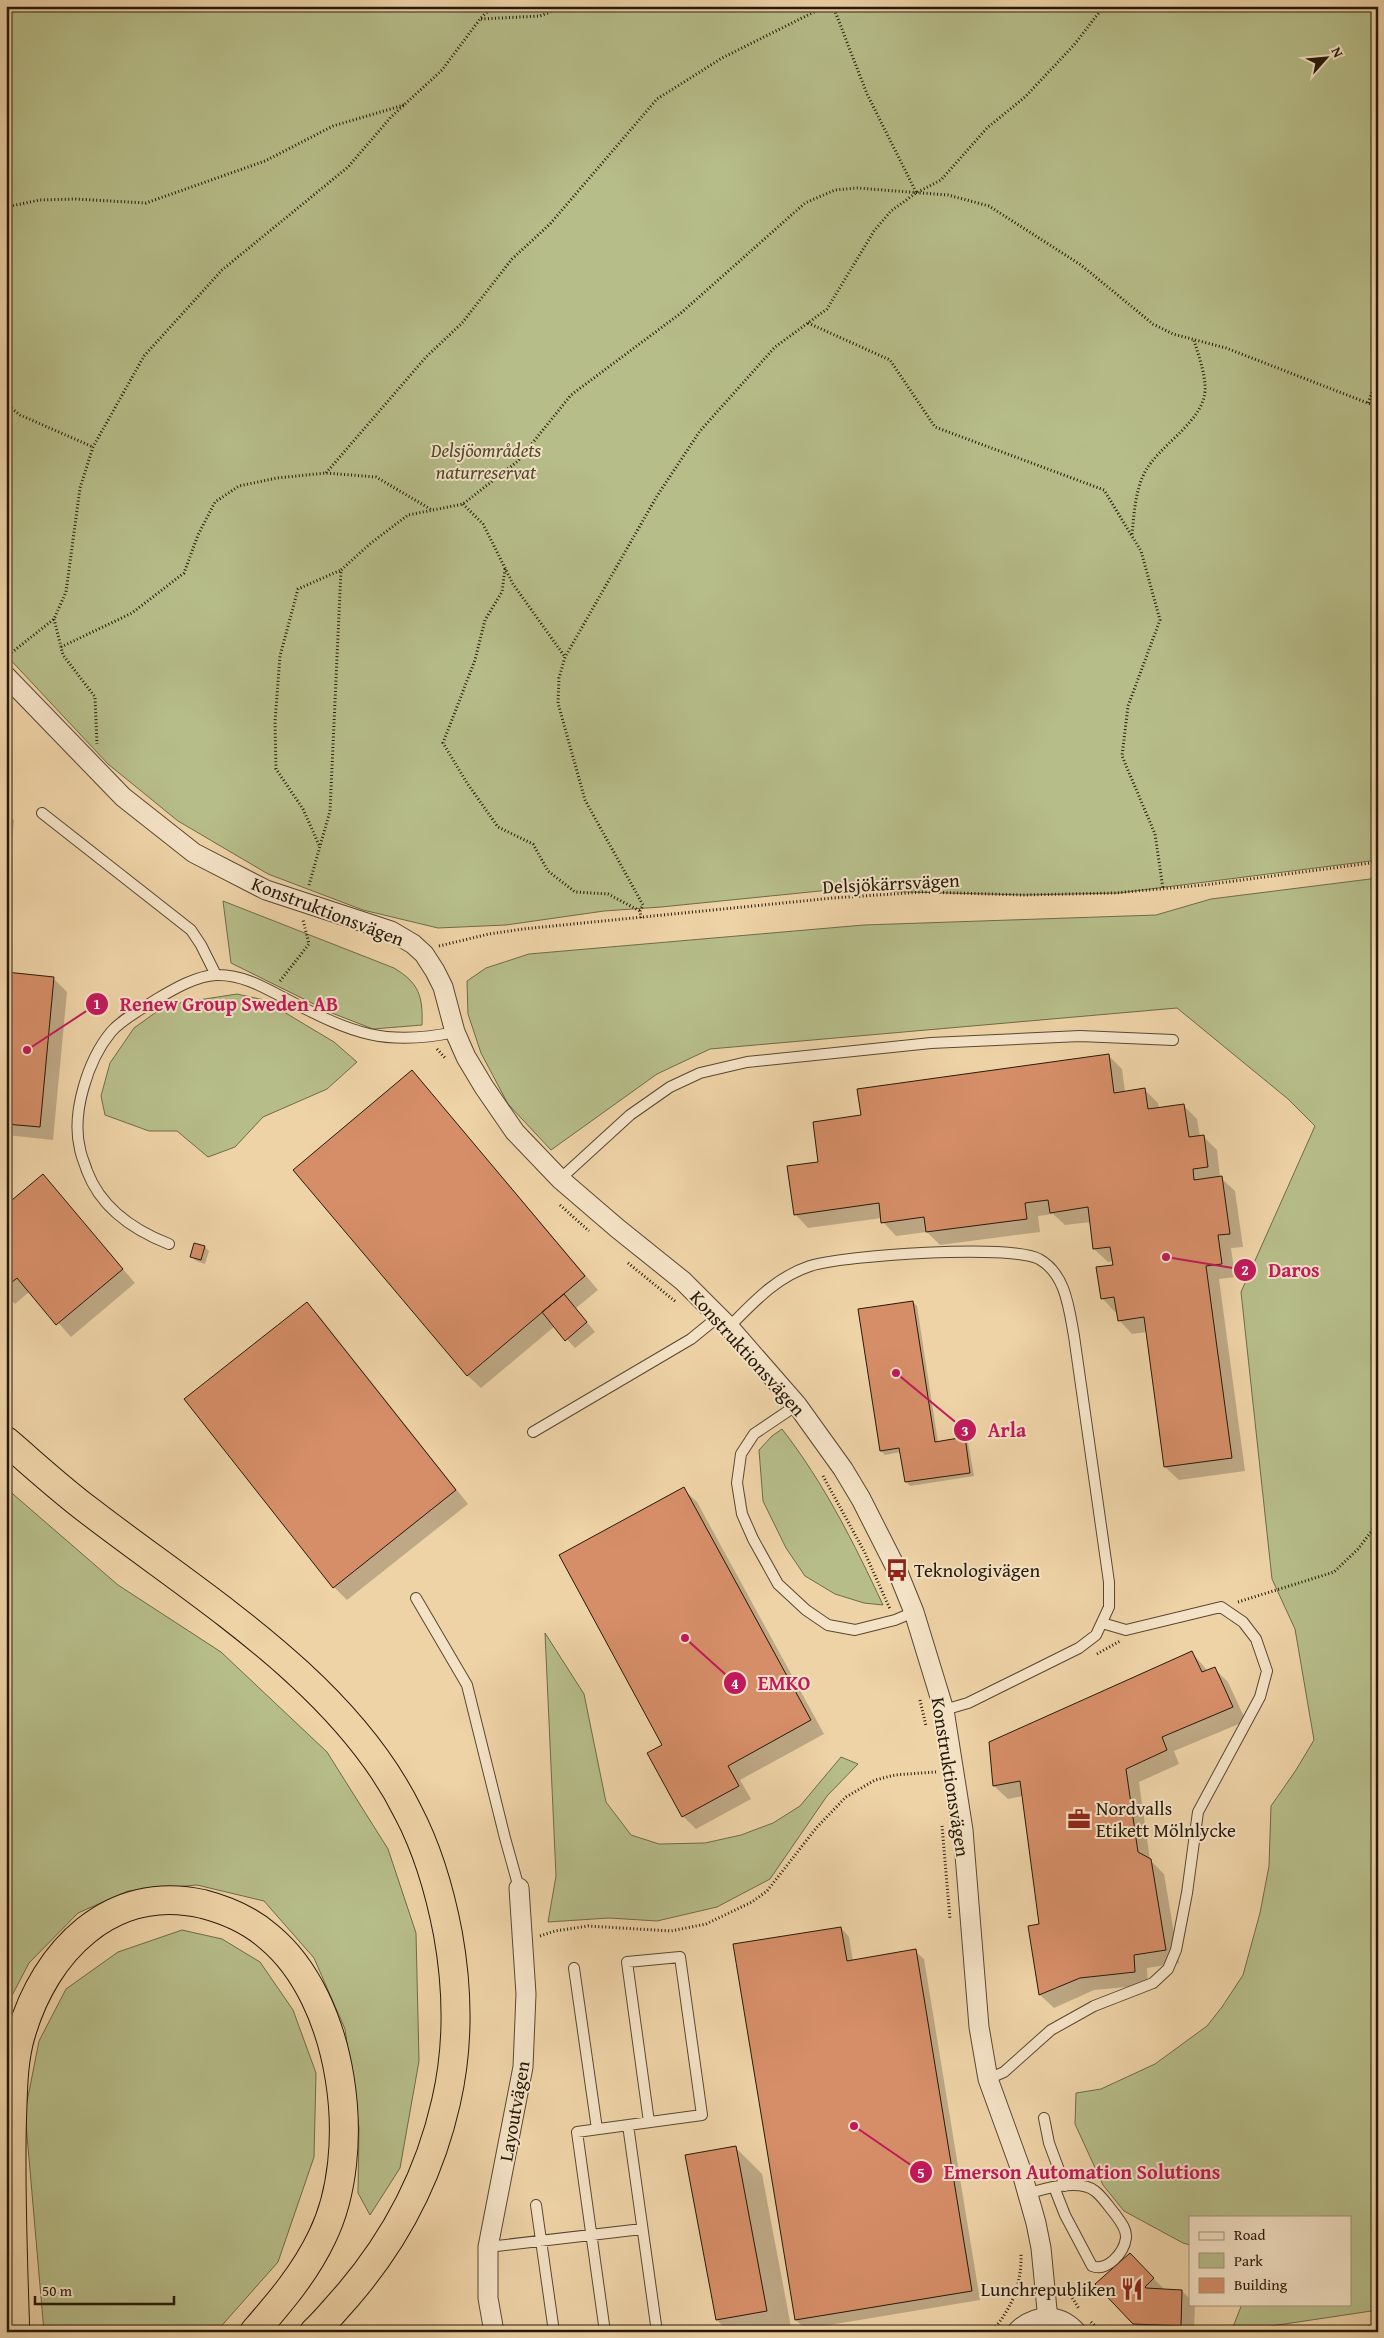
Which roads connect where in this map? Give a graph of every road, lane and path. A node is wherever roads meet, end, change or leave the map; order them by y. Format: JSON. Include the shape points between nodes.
{"nodes":[{"id":1,"x":493,"y":6,"type":"edge"},
{"id":2,"x":565,"y":6,"type":"edge"},
{"id":3,"x":826,"y":6,"type":"edge"},
{"id":4,"x":833,"y":6,"type":"edge"},
{"id":5,"x":1104,"y":6,"type":"edge"},
{"id":6,"x":480,"y":19,"type":"junction"},
{"id":7,"x":404,"y":105,"type":"junction"},
{"id":8,"x":916,"y":193,"type":"junction"},
{"id":9,"x":6,"y":207,"type":"edge"},
{"id":10,"x":808,"y":323,"type":"junction"},
{"id":11,"x":1194,"y":340,"type":"junction"},
{"id":12,"x":1378,"y":377,"type":"edge"},
{"id":13,"x":1368,"y":403,"type":"junction"},
{"id":14,"x":6,"y":404,"type":"edge"},
{"id":15,"x":1378,"y":407,"type":"edge"},
{"id":16,"x":93,"y":447,"type":"junction"},
{"id":17,"x":326,"y":473,"type":"junction"},
{"id":18,"x":463,"y":504,"type":"junction"},
{"id":19,"x":432,"y":511,"type":"junction"},
{"id":20,"x":1131,"y":535,"type":"junction"},
{"id":21,"x":505,"y":569,"type":"junction"},
{"id":22,"x":341,"y":570,"type":"junction"},
{"id":23,"x":54,"y":619,"type":"junction"},
{"id":24,"x":61,"y":647,"type":"junction"},
{"id":25,"x":6,"y":657,"type":"edge"},
{"id":26,"x":565,"y":657,"type":"junction"},
{"id":27,"x":6,"y":676,"type":"edge"},
{"id":28,"x":98,"y":772,"type":"junction"},
{"id":29,"x":42,"y":813,"type":"dead end"},
{"id":30,"x":320,"y":846,"type":"junction"},
{"id":31,"x":1378,"y":862,"type":"edge"},
{"id":32,"x":1163,"y":889,"type":"junction"},
{"id":33,"x":305,"y":902,"type":"junction"},
{"id":34,"x":640,"y":911,"type":"junction"},
{"id":35,"x":641,"y":918,"type":"junction"},
{"id":36,"x":424,"y":954,"type":"junction"},
{"id":37,"x":216,"y":975,"type":"junction"},
{"id":38,"x":272,"y":991,"type":"junction"},
{"id":39,"x":455,"y":1032,"type":"junction"},
{"id":40,"x":1173,"y":1040,"type":"dead end"},
{"id":41,"x":560,"y":1179,"type":"junction"},
{"id":42,"x":169,"y":1244,"type":"dead end"},
{"id":43,"x":723,"y":1322,"type":"junction"},
{"id":44,"x":798,"y":1404,"type":"junction"},
{"id":45,"x":533,"y":1432,"type":"dead end"},
{"id":46,"x":6,"y":1442,"type":"edge"},
{"id":47,"x":1378,"y":1523,"type":"edge"},
{"id":48,"x":416,"y":1598,"type":"dead end"},
{"id":49,"x":1221,"y":1607,"type":"junction"},
{"id":50,"x":914,"y":1612,"type":"junction"},
{"id":51,"x":1102,"y":1623,"type":"junction"},
{"id":52,"x":1126,"y":1630,"type":"junction"},
{"id":53,"x":1095,"y":1654,"type":"dead end"},
{"id":54,"x":944,"y":1710,"type":"junction"},
{"id":55,"x":954,"y":1769,"type":"junction"},
{"id":56,"x":519,"y":1888,"type":"joint"},
{"id":57,"x":523,"y":1945,"type":"junction"},
{"id":58,"x":574,"y":1968,"type":"dead end"},
{"id":59,"x":988,"y":2079,"type":"junction"},
{"id":60,"x":1044,"y":2118,"type":"dead end"},
{"id":61,"x":649,"y":2122,"type":"junction"},
{"id":62,"x":628,"y":2124,"type":"junction"},
{"id":63,"x":597,"y":2129,"type":"junction"},
{"id":64,"x":1064,"y":2186,"type":"junction"},
{"id":65,"x":1054,"y":2187,"type":"junction"},
{"id":66,"x":1028,"y":2194,"type":"junction"},
{"id":67,"x":536,"y":2205,"type":"dead end"},
{"id":68,"x":642,"y":2229,"type":"junction"},
{"id":69,"x":591,"y":2235,"type":"junction"},
{"id":70,"x":541,"y":2241,"type":"junction"},
{"id":71,"x":488,"y":2247,"type":"junction"},
{"id":72,"x":6,"y":2280,"type":"edge"},
{"id":73,"x":1017,"y":2292,"type":"dead end"},
{"id":74,"x":339,"y":2305,"type":"junction"},
{"id":75,"x":1048,"y":2320,"type":"junction"},
{"id":76,"x":1378,"y":2325,"type":"edge"},
{"id":77,"x":15,"y":2328,"type":"edge"},
{"id":78,"x":254,"y":2332,"type":"edge"},
{"id":79,"x":314,"y":2332,"type":"edge"},
{"id":80,"x":338,"y":2332,"type":"edge"},
{"id":81,"x":494,"y":2332,"type":"edge"},
{"id":82,"x":554,"y":2332,"type":"edge"},
{"id":83,"x":604,"y":2332,"type":"edge"},
{"id":84,"x":657,"y":2332,"type":"edge"},
{"id":85,"x":991,"y":2332,"type":"edge"},
{"id":86,"x":1020,"y":2332,"type":"edge"},
{"id":87,"x":1073,"y":2332,"type":"edge"},
{"id":88,"x":1334,"y":2332,"type":"edge"}],
"edges":[{"from":1,"to":6,"type":"path"},
{"from":2,"to":6,"type":"path","via":[[540,16]]},
{"from":3,"to":17,"type":"path","via":[[722,58],[657,99],[550,224],[512,259],[462,323],[426,357]]},
{"from":4,"to":8,"type":"path","via":[[867,94]]},
{"from":5,"to":8,"type":"path","via":[[1074,45],[1025,97],[987,128],[941,180]]},
{"from":6,"to":7,"type":"path","via":[[442,70]]},
{"from":7,"to":9,"type":"path","via":[[333,126],[265,161],[146,203],[75,199],[40,200]]},
{"from":7,"to":16,"type":"path","via":[[348,167],[222,270],[144,356]]},
{"from":8,"to":10,"type":"path","via":[[891,211],[874,232],[827,309]]},
{"from":8,"to":11,"type":"path","via":[[948,195],[989,206],[1081,265],[1153,324]]},
{"from":8,"to":18,"type":"path","via":[[857,188],[835,190],[805,203],[681,313],[571,395],[518,461]]},
{"from":10,"to":20,"type":"path","via":[[890,360],[935,427],[1104,490]]},
{"from":10,"to":26,"type":"path","via":[[775,347],[700,431],[657,496]]},
{"from":11,"to":13,"type":"path","via":[[1226,348]]},
{"from":11,"to":20,"type":"path","via":[[1205,386],[1198,413],[1144,474]]},
{"from":12,"to":13,"type":"path"},
{"from":13,"to":15,"type":"path"},
{"from":14,"to":16,"type":"path","via":[[20,415]]},
{"from":16,"to":23,"type":"path","via":[[80,488],[66,592]]},
{"from":17,"to":19,"type":"path","via":[[376,477]]},
{"from":17,"to":24,"type":"path","via":[[239,486],[215,502],[184,573],[132,613]]},
{"from":18,"to":19,"type":"path"},
{"from":18,"to":21,"type":"path","via":[[483,524]]},
{"from":19,"to":22,"type":"path","via":[[408,516]]},
{"from":20,"to":32,"type":"path","via":[[1141,551],[1160,620],[1128,706],[1122,756],[1155,834]]},
{"from":21,"to":26,"type":"path"},
{"from":21,"to":34,"type":"path","via":[[502,592],[486,620],[476,660],[443,743],[498,827],[533,844],[548,871],[576,892],[608,894]]},
{"from":22,"to":30,"type":"path","via":[[330,811]]},
{"from":22,"to":30,"type":"path","via":[[298,589],[280,656],[275,722],[276,769],[303,809]]},
{"from":23,"to":24,"type":"path"},
{"from":23,"to":25,"type":"path"},
{"from":24,"to":28,"type":"path","via":[[63,655],[95,697]]},
{"from":26,"to":34,"type":"path","via":[[559,678],[558,703],[585,800],[643,905]]},
{"from":27,"to":28,"type":"street","name":"Konstruktionsvägen"},
{"from":28,"to":33,"type":"street","name":"Konstruktionsvägen","via":[[123,797],[194,853],[266,890]]},
{"from":29,"to":37,"type":"lane","via":[[191,930]]},
{"from":30,"to":33,"type":"path"},
{"from":31,"to":32,"type":"path","name":"Delsjökärrsvägen"},
{"from":32,"to":35,"type":"path","name":"Delsjökärrsvägen","via":[[1023,895],[924,892]]},
{"from":33,"to":36,"type":"street","name":"Konstruktionsvägen","via":[[392,931]]},
{"from":33,"to":38,"type":"path","via":[[302,914],[309,944]]},
{"from":34,"to":35,"type":"path"},
{"from":35,"to":36,"type":"path","name":"Delsjökärrsvägen","via":[[489,934],[436,947]]},
{"from":36,"to":39,"type":"street","name":"Konstruktionsvägen","via":[[443,987]]},
{"from":37,"to":38,"type":"lane","via":[[251,981]]},
{"from":37,"to":42,"type":"lane","via":[[167,993],[112,1032],[91,1065],[77,1123],[80,1149],[89,1175],[105,1202],[121,1219],[144,1234]]},
{"from":38,"to":39,"type":"lane","via":[[367,1035],[413,1039]]},
{"from":39,"to":41,"type":"street","name":"Konstruktionsvägen","via":[[466,1057],[515,1132]]},
{"from":40,"to":41,"type":"lane","via":[[1080,1036],[931,1043],[747,1062],[700,1073],[670,1087],[630,1115]]},
{"from":41,"to":43,"type":"street","name":"Konstruktionsvägen","via":[[683,1281]]},
{"from":43,"to":44,"type":"street","name":"Konstruktionsvägen"},
{"from":43,"to":45,"type":"lane"},
{"from":43,"to":51,"type":"lane","via":[[767,1289],[810,1266],[871,1257],[982,1251],[1020,1253],[1040,1260],[1056,1274],[1067,1297],[1074,1336],[1109,1582],[1109,1606]]},
{"from":44,"to":50,"type":"street","name":"Konstruktionsvägen","via":[[861,1499]]},
{"from":44,"to":50,"type":"lane","via":[[754,1434],[741,1454],[737,1483],[742,1514],[778,1584],[828,1625],[855,1630]]},
{"from":46,"to":74,"type":"highway","via":[[85,1509],[258,1639],[309,1683],[384,1770],[408,1812],[429,1863],[443,1907],[452,1960],[456,2018],[452,2075],[441,2127],[399,2224],[373,2265]]},
{"from":47,"to":49,"type":"path","via":[[1334,1572]]},
{"from":48,"to":56,"type":"lane","via":[[467,1685]]},
{"from":49,"to":52,"type":"lane"},
{"from":49,"to":59,"type":"lane","via":[[1243,1622],[1256,1639],[1266,1671],[1260,1697],[1198,1812],[1187,1893],[1176,1950],[1168,1968],[1153,1983],[1094,2006],[1051,2030],[1004,2072]]},
{"from":50,"to":54,"type":"street","name":"Konstruktionsvägen"},
{"from":51,"to":52,"type":"lane"},
{"from":51,"to":54,"type":"lane","via":[[1096,1635],[1079,1648],[968,1704]]},
{"from":52,"to":53,"type":"path","via":[[1119,1643]]},
{"from":54,"to":55,"type":"street","name":"Konstruktionsvägen"},
{"from":55,"to":57,"type":"path","via":[[895,1775],[861,1787],[832,1809],[767,1891],[706,1924],[671,1931],[588,1926],[555,1930]]},
{"from":55,"to":59,"type":"street","name":"Konstruktionsvägen","via":[[963,1830],[979,2027]]},
{"from":56,"to":57,"type":"street","name":"Layoutvägen"},
{"from":57,"to":71,"type":"street","name":"Layoutvägen","via":[[526,1994],[523,2066]]},
{"from":58,"to":63,"type":"lane"},
{"from":59,"to":66,"type":"street","name":"Konstruktionsvägen"},
{"from":60,"to":64,"type":"lane"},
{"from":61,"to":61,"type":"lane","via":[[626,1962],[680,1957],[702,2115]]},
{"from":61,"to":62,"type":"lane"},
{"from":62,"to":63,"type":"lane"},
{"from":62,"to":68,"type":"lane"},
{"from":63,"to":69,"type":"lane","via":[[577,2132]]},
{"from":64,"to":65,"type":"lane"},
{"from":64,"to":65,"type":"lane","via":[[1083,2185],[1095,2190],[1124,2227],[1123,2246],[1118,2256],[1107,2265],[1092,2266]]},
{"from":65,"to":66,"type":"lane"},
{"from":66,"to":75,"type":"street","name":"Konstruktionsvägen","via":[[1041,2248]]},
{"from":67,"to":70,"type":"lane"},
{"from":68,"to":69,"type":"lane"},
{"from":68,"to":84,"type":"lane"},
{"from":69,"to":70,"type":"lane"},
{"from":69,"to":83,"type":"lane"},
{"from":70,"to":71,"type":"lane"},
{"from":70,"to":82,"type":"lane"},
{"from":71,"to":81,"type":"street","name":"Layoutvägen","via":[[488,2298]]},
{"from":72,"to":77,"type":"highway"},
{"from":73,"to":85,"type":"path"},
{"from":74,"to":79,"type":"highway"},
{"from":74,"to":80,"type":"highway"},
{"from":75,"to":86,"type":"street","via":[[1032,2323]]},
{"from":75,"to":87,"type":"street"},
{"from":76,"to":88,"type":"path"},
{"from":77,"to":78,"type":"highway","via":[[11,2152],[13,2083],[20,2036],[33,1999],[50,1969],[89,1926],[139,1902],[161,1899],[187,1900],[217,1908],[268,1936],[288,1955],[303,1977],[330,2035],[338,2066],[344,2135],[338,2196],[323,2236],[303,2272]]}]}
